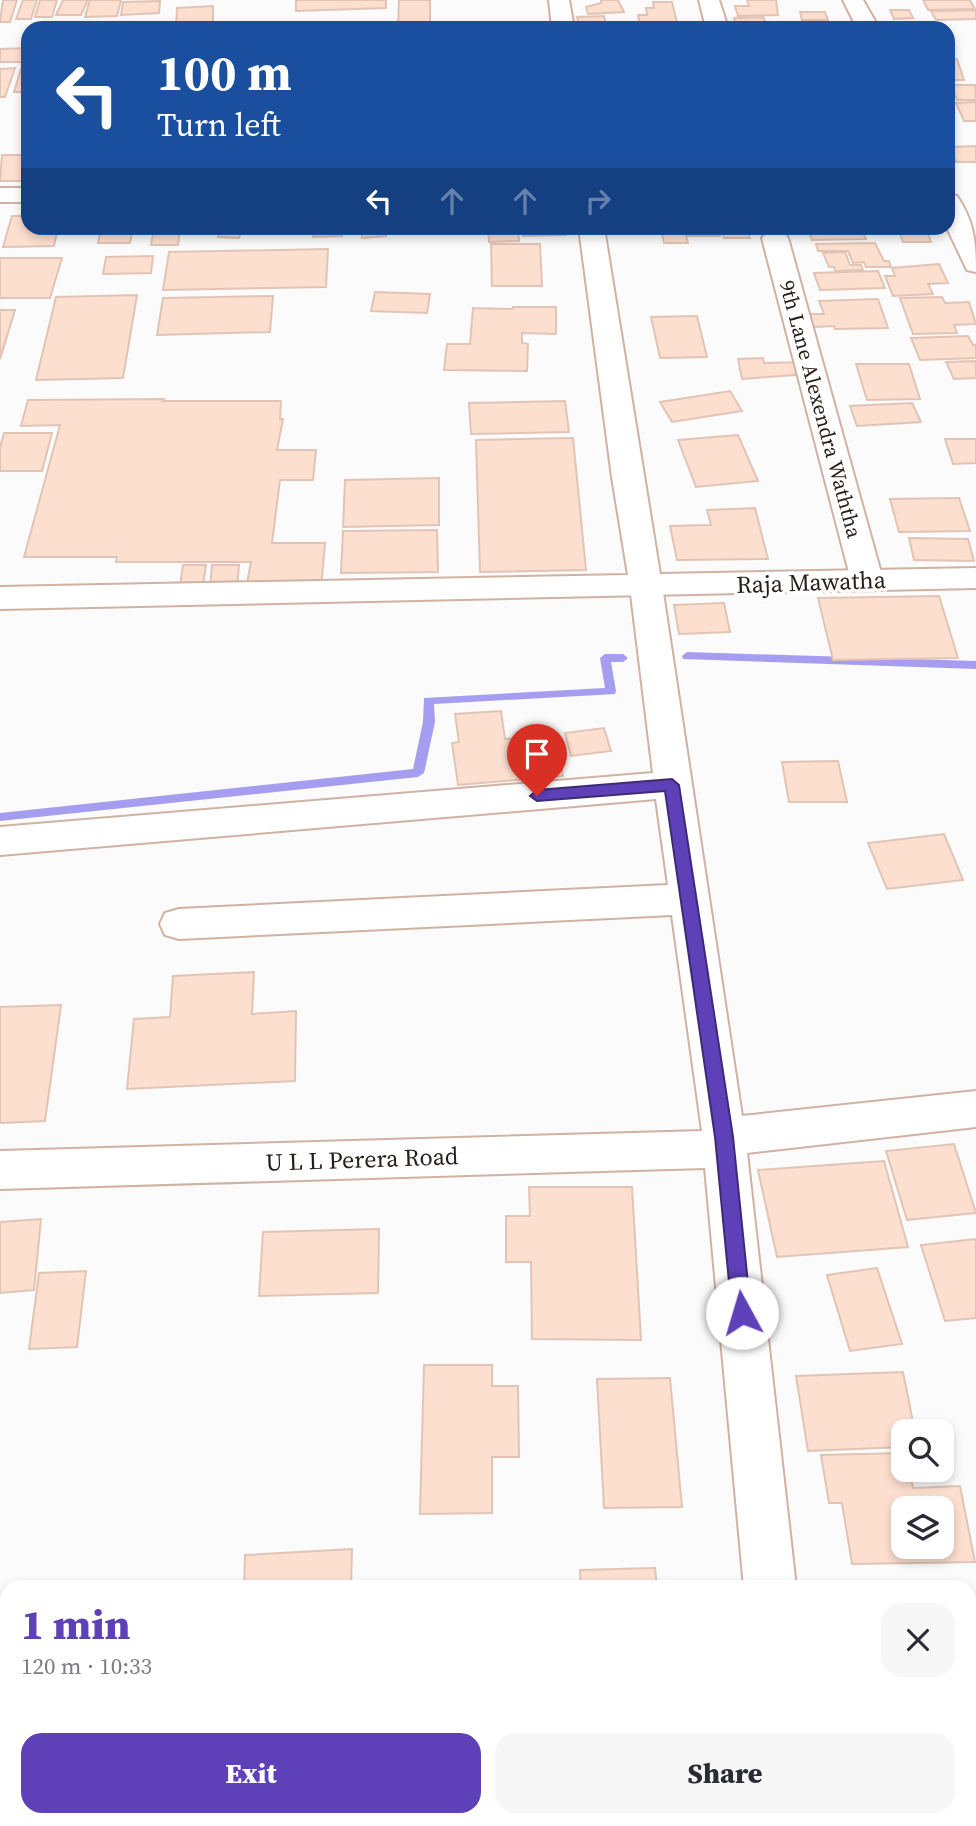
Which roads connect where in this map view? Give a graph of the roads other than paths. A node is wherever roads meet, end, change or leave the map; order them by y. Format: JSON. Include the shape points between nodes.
{"nodes":[{"id":1,"x":559,"y":0,"type":"edge"},
{"id":2,"x":709,"y":0,"type":"edge"},
{"id":3,"x":853,"y":0,"type":"edge"},
{"id":4,"x":562,"y":21,"type":"edge"},
{"id":5,"x":715,"y":21,"type":"edge"},
{"id":6,"x":864,"y":21,"type":"edge"},
{"id":7,"x":0,"y":195,"type":"edge"},
{"id":8,"x":21,"y":195,"type":"edge"},
{"id":9,"x":955,"y":217,"type":"edge"},
{"id":10,"x":592,"y":235,"type":"edge"},
{"id":11,"x":775,"y":238,"type":"dead end"},
{"id":12,"x":976,"y":264,"type":"edge"},
{"id":13,"x":976,"y":578,"type":"edge"},
{"id":14,"x":867,"y":580,"type":"junction"},
{"id":15,"x":646,"y":586,"type":"junction"},
{"id":16,"x":0,"y":598,"type":"edge"},
{"id":17,"x":672,"y":785,"type":"junction"},
{"id":18,"x":0,"y":841,"type":"edge"},
{"id":19,"x":689,"y":900,"type":"junction"},
{"id":20,"x":179,"y":924,"type":"dead end"},
{"id":21,"x":976,"y":1109,"type":"edge"},
{"id":22,"x":724,"y":1143,"type":"junction"},
{"id":23,"x":0,"y":1170,"type":"edge"},
{"id":24,"x":769,"y":1580,"type":"edge"}],
"edges":[{"from":1,"to":4,"type":"street"},
{"from":2,"to":5,"type":"street"},
{"from":3,"to":6,"type":"street"},
{"from":7,"to":8,"type":"street"},
{"from":9,"to":12,"type":"street"},
{"from":10,"to":15,"type":"street"},
{"from":11,"to":14,"type":"street","name":"9th Lane Alexendra Waththa"},
{"from":13,"to":14,"type":"street","name":"Raja Mawatha"},
{"from":14,"to":15,"type":"street","name":"Raja Mawatha"},
{"from":15,"to":16,"type":"street","name":"Raja Mawatha"},
{"from":15,"to":17,"type":"street"},
{"from":17,"to":18,"type":"street"},
{"from":17,"to":19,"type":"street"},
{"from":19,"to":20,"type":"street"},
{"from":19,"to":22,"type":"street"},
{"from":21,"to":22,"type":"street","name":"U L L Perera Road"},
{"from":22,"to":23,"type":"street","name":"U L L Perera Road"},
{"from":22,"to":24,"type":"street"}]}
